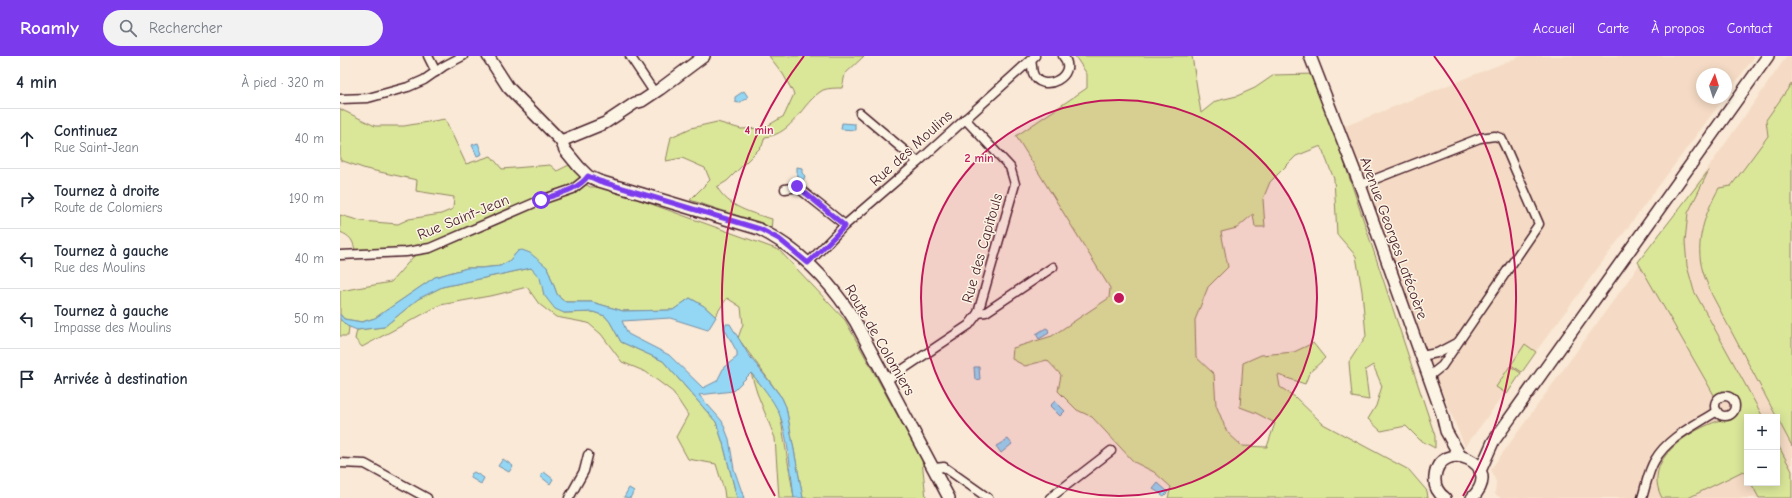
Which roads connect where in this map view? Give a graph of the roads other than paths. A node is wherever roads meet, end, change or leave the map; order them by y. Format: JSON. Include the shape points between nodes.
{"nodes":[{"id":1,"x":428,"y":56,"type":"edge"},
{"id":2,"x":463,"y":56,"type":"edge"},
{"id":3,"x":488,"y":56,"type":"edge"},
{"id":4,"x":630,"y":56,"type":"edge"},
{"id":5,"x":704,"y":56,"type":"edge"},
{"id":6,"x":1063,"y":56,"type":"edge"},
{"id":7,"x":1310,"y":56,"type":"edge"},
{"id":8,"x":1768,"y":56,"type":"edge"},
{"id":9,"x":1033,"y":58,"type":"edge"},
{"id":10,"x":1014,"y":62,"type":"dead end"},
{"id":11,"x":1020,"y":68,"type":"junction"},
{"id":12,"x":436,"y":72,"type":"junction"},
{"id":13,"x":654,"y":92,"type":"junction"},
{"id":14,"x":340,"y":99,"type":"edge"},
{"id":15,"x":860,"y":113,"type":"dead end"},
{"id":16,"x":965,"y":119,"type":"junction"},
{"id":17,"x":561,"y":141,"type":"junction"},
{"id":18,"x":918,"y":162,"type":"junction"},
{"id":19,"x":588,"y":176,"type":"junction"},
{"id":20,"x":1360,"y":185,"type":"junction"},
{"id":21,"x":785,"y":189,"type":"dead end"},
{"id":22,"x":845,"y":226,"type":"junction"},
{"id":23,"x":340,"y":255,"type":"edge"},
{"id":24,"x":808,"y":263,"type":"junction"},
{"id":25,"x":1053,"y":267,"type":"dead end"},
{"id":26,"x":978,"y":313,"type":"junction"},
{"id":27,"x":1459,"y":342,"type":"junction"},
{"id":28,"x":1421,"y":356,"type":"junction"},
{"id":29,"x":1428,"y":377,"type":"junction"},
{"id":30,"x":887,"y":380,"type":"junction"},
{"id":31,"x":1717,"y":411,"type":"dead end"},
{"id":32,"x":1446,"y":431,"type":"junction"},
{"id":33,"x":1493,"y":442,"type":"junction"},
{"id":34,"x":1111,"y":452,"type":"dead end"},
{"id":35,"x":588,"y":455,"type":"dead end"},
{"id":36,"x":1463,"y":456,"type":"junction"},
{"id":37,"x":1445,"y":460,"type":"junction"},
{"id":38,"x":340,"y":463,"type":"edge"},
{"id":39,"x":935,"y":468,"type":"junction"},
{"id":40,"x":1480,"y":471,"type":"junction"},
{"id":41,"x":1481,"y":484,"type":"junction"},
{"id":42,"x":1440,"y":496,"type":"edge"},
{"id":43,"x":427,"y":498,"type":"edge"},
{"id":44,"x":568,"y":498,"type":"edge"},
{"id":45,"x":949,"y":498,"type":"edge"},
{"id":46,"x":988,"y":498,"type":"edge"},
{"id":47,"x":1050,"y":498,"type":"edge"},
{"id":48,"x":1472,"y":498,"type":"edge"},
{"id":49,"x":1480,"y":498,"type":"edge"},
{"id":50,"x":1642,"y":498,"type":"edge"}],
"edges":[{"from":1,"to":12,"type":"street"},
{"from":2,"to":12,"type":"street"},
{"from":3,"to":17,"type":"main road","name":"Route de Colomiers","via":[[508,87]]},
{"from":4,"to":13,"type":"street"},
{"from":5,"to":13,"type":"main road"},
{"from":6,"to":9,"type":"street","via":[[1067,67],[1065,73],[1057,82],[1050,84],[1043,82],[1034,74]]},
{"from":7,"to":20,"type":"main road","name":"Avenue Georges Latécoère"},
{"from":8,"to":33,"type":"main road"},
{"from":9,"to":11,"type":"street","name":"Rue des Moulins"},
{"from":10,"to":11,"type":"street"},
{"from":11,"to":16,"type":"street","name":"Rue des Moulins"},
{"from":12,"to":14,"type":"street","via":[[424,80],[385,94],[368,98]]},
{"from":13,"to":17,"type":"main road","via":[[605,123]]},
{"from":15,"to":18,"type":"street"},
{"from":16,"to":18,"type":"street","name":"Rue des Moulins"},
{"from":16,"to":26,"type":"street","name":"Rue des Capitouls","via":[[1010,167],[1015,184]]},
{"from":17,"to":19,"type":"main road","name":"Route de Colomiers","via":[[572,159]]},
{"from":18,"to":22,"type":"street","name":"Rue des Moulins"},
{"from":19,"to":23,"type":"street","name":"Rue Saint-Jean","via":[[573,188],[430,248],[406,252]]},
{"from":19,"to":24,"type":"main road","name":"Route de Colomiers","via":[[760,229],[779,239]]},
{"from":20,"to":27,"type":"street","via":[[1480,138],[1501,138],[1539,224]]},
{"from":20,"to":28,"type":"main road","name":"Avenue Georges Latécoère"},
{"from":21,"to":22,"type":"street","via":[[797,186]]},
{"from":22,"to":24,"type":"street","name":"Rue des Moulins"},
{"from":24,"to":30,"type":"main road","name":"Route de Colomiers","via":[[824,277],[842,301]]},
{"from":25,"to":26,"type":"street","via":[[986,312]]},
{"from":26,"to":30,"type":"street","name":"Rue des Capitouls","via":[[969,325]]},
{"from":27,"to":28,"type":"street","via":[[1437,353]]},
{"from":27,"to":29,"type":"street","via":[[1442,366]]},
{"from":28,"to":29,"type":"main road","name":"Avenue Georges Latécoère"},
{"from":29,"to":32,"type":"main road","name":"Avenue Georges Latécoère"},
{"from":30,"to":39,"type":"main road","name":"Route de Colomiers"},
{"from":31,"to":50,"type":"street","via":[[1671,441],[1661,451],[1654,461]]},
{"from":32,"to":36,"type":"main road","name":"Avenue Georges Latécoère"},
{"from":32,"to":37,"type":"main road","name":"Avenue Georges Latécoère"},
{"from":33,"to":36,"type":"main road","via":[[1481,451]]},
{"from":33,"to":40,"type":"main road"},
{"from":34,"to":47,"type":"street"},
{"from":35,"to":44,"type":"street","via":[[584,471]]},
{"from":36,"to":37,"type":"main road","via":[[1452,456]]},
{"from":36,"to":40,"type":"main road","name":"Avenue Georges Latécoère","via":[[1472,460]]},
{"from":37,"to":42,"type":"main road","via":[[1435,474]]},
{"from":38,"to":43,"type":"street","via":[[365,464]]},
{"from":39,"to":45,"type":"main road","name":"Route de Colomiers"},
{"from":39,"to":46,"type":"street","via":[[944,467]]},
{"from":40,"to":41,"type":"main road"},
{"from":41,"to":48,"type":"main road"},
{"from":41,"to":49,"type":"street"}]}
